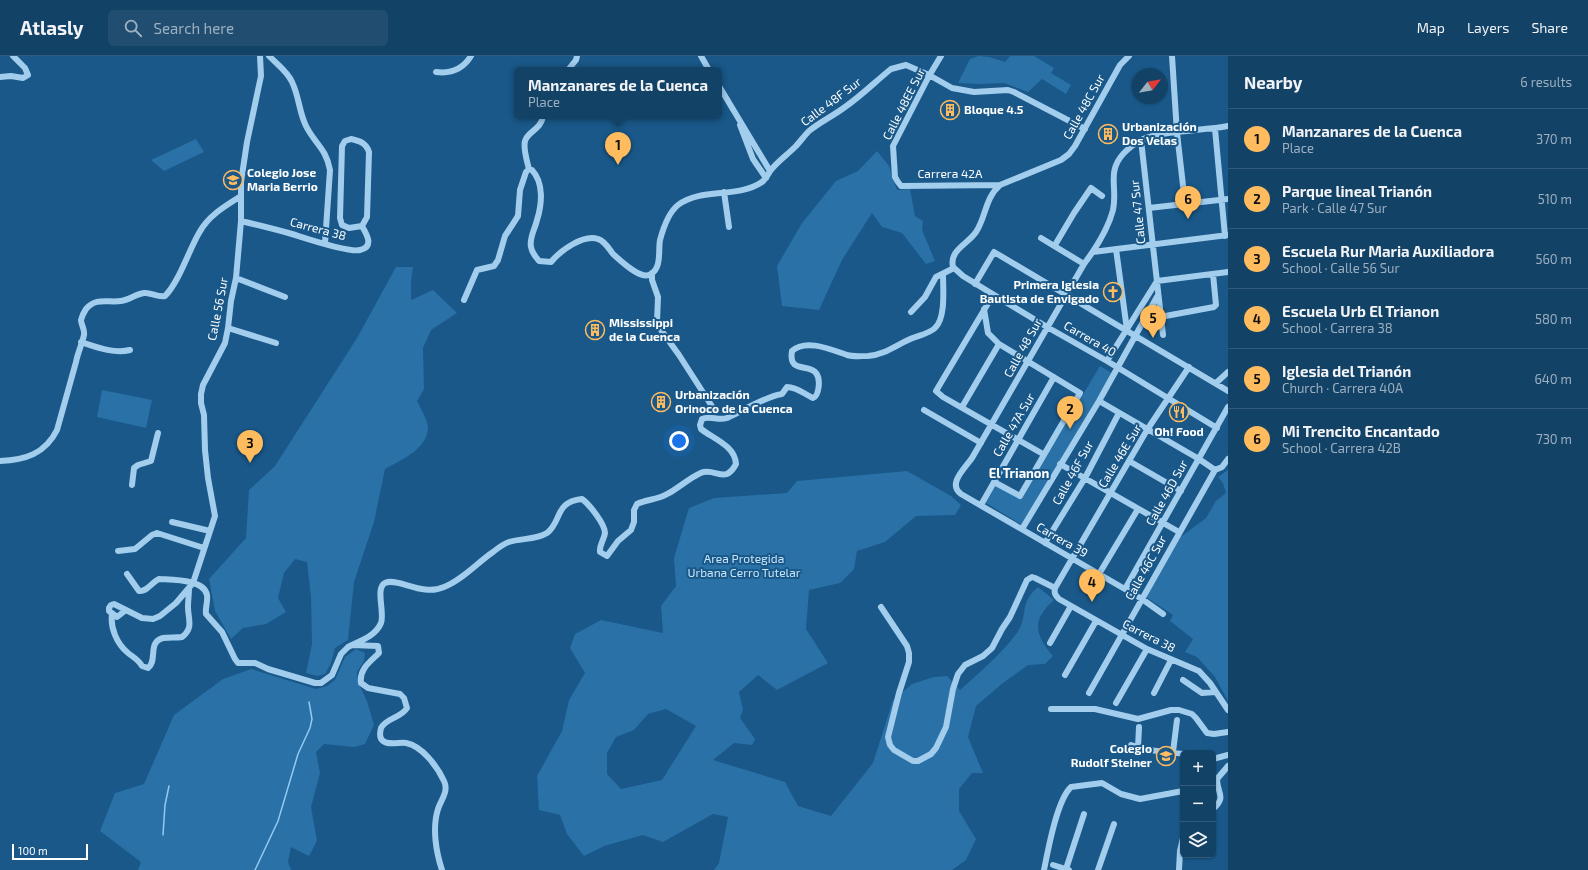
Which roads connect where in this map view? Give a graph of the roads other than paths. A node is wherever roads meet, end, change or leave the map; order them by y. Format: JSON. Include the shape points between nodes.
{"nodes":[{"id":1,"x":13,"y":56,"type":"edge"},
{"id":2,"x":260,"y":56,"type":"edge"},
{"id":3,"x":269,"y":56,"type":"edge"},
{"id":4,"x":471,"y":56,"type":"edge"},
{"id":5,"x":577,"y":56,"type":"edge"},
{"id":6,"x":701,"y":56,"type":"edge"},
{"id":7,"x":941,"y":56,"type":"edge"},
{"id":8,"x":1129,"y":56,"type":"edge"},
{"id":9,"x":1172,"y":56,"type":"edge"},
{"id":10,"x":570,"y":67,"type":"edge"},
{"id":11,"x":707,"y":67,"type":"edge"},
{"id":12,"x":436,"y":72,"type":"dead end"},
{"id":13,"x":930,"y":76,"type":"junction"},
{"id":14,"x":0,"y":77,"type":"edge"},
{"id":15,"x":722,"y":91,"type":"edge"},
{"id":16,"x":734,"y":111,"type":"junction"},
{"id":17,"x":542,"y":119,"type":"edge"},
{"id":18,"x":1228,"y":126,"type":"edge"},
{"id":19,"x":1085,"y":129,"type":"junction"},
{"id":20,"x":1215,"y":129,"type":"junction"},
{"id":21,"x":1177,"y":133,"type":"junction"},
{"id":22,"x":1141,"y":140,"type":"junction"},
{"id":23,"x":529,"y":169,"type":"junction"},
{"id":24,"x":770,"y":170,"type":"junction"},
{"id":25,"x":766,"y":178,"type":"junction"},
{"id":26,"x":1000,"y":185,"type":"junction"},
{"id":27,"x":901,"y":186,"type":"joint"},
{"id":28,"x":724,"y":192,"type":"junction"},
{"id":29,"x":240,"y":196,"type":"junction"},
{"id":30,"x":1102,"y":196,"type":"dead end"},
{"id":31,"x":1225,"y":200,"type":"edge"},
{"id":32,"x":1185,"y":203,"type":"junction"},
{"id":33,"x":1149,"y":208,"type":"junction"},
{"id":34,"x":241,"y":221,"type":"junction"},
{"id":35,"x":362,"y":226,"type":"junction"},
{"id":36,"x":729,"y":227,"type":"dead end"},
{"id":37,"x":1227,"y":235,"type":"edge"},
{"id":38,"x":1041,"y":238,"type":"dead end"},
{"id":39,"x":325,"y":244,"type":"junction"},
{"id":40,"x":1153,"y":245,"type":"junction"},
{"id":41,"x":1055,"y":246,"type":"junction"},
{"id":42,"x":1116,"y":249,"type":"junction"},
{"id":43,"x":1093,"y":252,"type":"junction"},
{"id":44,"x":1084,"y":264,"type":"junction"},
{"id":45,"x":954,"y":268,"type":"junction"},
{"id":46,"x":1228,"y":272,"type":"edge"},
{"id":47,"x":652,"y":274,"type":"junction"},
{"id":48,"x":943,"y":274,"type":"junction"},
{"id":49,"x":1213,"y":274,"type":"junction"},
{"id":50,"x":236,"y":278,"type":"junction"},
{"id":51,"x":1157,"y":281,"type":"junction"},
{"id":52,"x":975,"y":284,"type":"junction"},
{"id":53,"x":993,"y":294,"type":"junction"},
{"id":54,"x":1066,"y":295,"type":"junction"},
{"id":55,"x":1158,"y":295,"type":"junction"},
{"id":56,"x":285,"y":297,"type":"dead end"},
{"id":57,"x":464,"y":300,"type":"dead end"},
{"id":58,"x":984,"y":309,"type":"junction"},
{"id":59,"x":911,"y":312,"type":"dead end"},
{"id":60,"x":1160,"y":317,"type":"junction"},
{"id":61,"x":1047,"y":327,"type":"junction"},
{"id":62,"x":228,"y":328,"type":"junction"},
{"id":63,"x":1127,"y":330,"type":"junction"},
{"id":64,"x":1163,"y":336,"type":"dead end"},
{"id":65,"x":1136,"y":337,"type":"junction"},
{"id":66,"x":81,"y":342,"type":"junction"},
{"id":67,"x":276,"y":343,"type":"dead end"},
{"id":68,"x":999,"y":344,"type":"junction"},
{"id":69,"x":130,"y":350,"type":"dead end"},
{"id":70,"x":1107,"y":361,"type":"junction"},
{"id":71,"x":1028,"y":362,"type":"junction"},
{"id":72,"x":1189,"y":367,"type":"junction"},
{"id":73,"x":1118,"y":368,"type":"junction"},
{"id":74,"x":1228,"y":372,"type":"edge"},
{"id":75,"x":1054,"y":377,"type":"junction"},
{"id":76,"x":1216,"y":383,"type":"junction"},
{"id":77,"x":1228,"y":391,"type":"edge"},
{"id":78,"x":1168,"y":398,"type":"junction"},
{"id":79,"x":1099,"y":401,"type":"junction"},
{"id":80,"x":1228,"y":407,"type":"edge"},
{"id":81,"x":962,"y":408,"type":"junction"},
{"id":82,"x":924,"y":410,"type":"dead end"},
{"id":83,"x":715,"y":411,"type":"dead end"},
{"id":84,"x":1119,"y":413,"type":"junction"},
{"id":85,"x":991,"y":425,"type":"junction"},
{"id":86,"x":1217,"y":428,"type":"junction"},
{"id":87,"x":1147,"y":430,"type":"junction"},
{"id":88,"x":158,"y":433,"type":"dead end"},
{"id":89,"x":1019,"y":439,"type":"junction"},
{"id":90,"x":981,"y":443,"type":"junction"},
{"id":91,"x":1044,"y":454,"type":"junction"},
{"id":92,"x":1199,"y":459,"type":"junction"},
{"id":93,"x":1228,"y":459,"type":"edge"},
{"id":94,"x":0,"y":461,"type":"edge"},
{"id":95,"x":1129,"y":461,"type":"junction"},
{"id":96,"x":1060,"y":464,"type":"junction"},
{"id":97,"x":1215,"y":470,"type":"junction"},
{"id":98,"x":1085,"y":478,"type":"junction"},
{"id":99,"x":955,"y":482,"type":"joint"},
{"id":100,"x":994,"y":482,"type":"junction"},
{"id":101,"x":132,"y":485,"type":"dead end"},
{"id":102,"x":1180,"y":491,"type":"junction"},
{"id":103,"x":1110,"y":493,"type":"junction"},
{"id":104,"x":981,"y":505,"type":"junction"},
{"id":105,"x":1138,"y":509,"type":"junction"},
{"id":106,"x":172,"y":522,"type":"dead end"},
{"id":107,"x":1163,"y":523,"type":"junction"},
{"id":108,"x":1022,"y":529,"type":"junction"},
{"id":109,"x":210,"y":531,"type":"junction"},
{"id":110,"x":1179,"y":532,"type":"junction"},
{"id":111,"x":1046,"y":543,"type":"junction"},
{"id":112,"x":204,"y":548,"type":"junction"},
{"id":113,"x":118,"y":551,"type":"dead end"},
{"id":114,"x":1072,"y":558,"type":"junction"},
{"id":115,"x":127,"y":574,"type":"dead end"},
{"id":116,"x":1100,"y":574,"type":"junction"},
{"id":117,"x":191,"y":585,"type":"junction"},
{"id":118,"x":1055,"y":588,"type":"junction"},
{"id":119,"x":1126,"y":589,"type":"junction"},
{"id":120,"x":1142,"y":598,"type":"junction"},
{"id":121,"x":880,"y":606,"type":"dead end"},
{"id":122,"x":1071,"y":606,"type":"junction"},
{"id":123,"x":126,"y":610,"type":"junction"},
{"id":124,"x":112,"y":614,"type":"junction"},
{"id":125,"x":1163,"y":614,"type":"dead end"},
{"id":126,"x":1096,"y":621,"type":"junction"},
{"id":127,"x":1122,"y":635,"type":"junction"},
{"id":128,"x":1050,"y":643,"type":"dead end"},
{"id":129,"x":352,"y":645,"type":"junction"},
{"id":130,"x":1147,"y":649,"type":"junction"},
{"id":131,"x":1171,"y":660,"type":"junction"},
{"id":132,"x":1066,"y":675,"type":"dead end"},
{"id":133,"x":1183,"y":680,"type":"dead end"},
{"id":134,"x":1215,"y":692,"type":"junction"},
{"id":135,"x":1089,"y":693,"type":"dead end"},
{"id":136,"x":1154,"y":693,"type":"dead end"},
{"id":137,"x":1116,"y":703,"type":"dead end"},
{"id":138,"x":1051,"y":708,"type":"dead end"},
{"id":139,"x":1228,"y":710,"type":"edge"},
{"id":140,"x":1177,"y":720,"type":"dead end"},
{"id":141,"x":1139,"y":727,"type":"dead end"},
{"id":142,"x":1228,"y":732,"type":"edge"},
{"id":143,"x":1131,"y":745,"type":"dead end"},
{"id":144,"x":1138,"y":748,"type":"junction"},
{"id":145,"x":1173,"y":752,"type":"junction"},
{"id":146,"x":1180,"y":753,"type":"edge"},
{"id":147,"x":1228,"y":755,"type":"edge"},
{"id":148,"x":1216,"y":758,"type":"edge"},
{"id":149,"x":1228,"y":766,"type":"edge"},
{"id":150,"x":1216,"y":780,"type":"edge"},
{"id":151,"x":1216,"y":784,"type":"edge"},
{"id":152,"x":1180,"y":792,"type":"edge"},
{"id":153,"x":1216,"y":806,"type":"edge"},
{"id":154,"x":1084,"y":814,"type":"dead end"},
{"id":155,"x":1114,"y":824,"type":"dead end"},
{"id":156,"x":1180,"y":851,"type":"edge"},
{"id":157,"x":1053,"y":865,"type":"dead end"},
{"id":158,"x":442,"y":870,"type":"edge"},
{"id":159,"x":1044,"y":870,"type":"edge"},
{"id":160,"x":1068,"y":870,"type":"edge"},
{"id":161,"x":1098,"y":870,"type":"edge"},
{"id":162,"x":1179,"y":870,"type":"edge"}],
"edges":[{"from":1,"to":14,"type":"street","via":[[28,75],[23,78]]},
{"from":2,"to":29,"type":"street","name":"Calle 56 Sur","via":[[261,76],[247,142]]},
{"from":3,"to":39,"type":"street","via":[[292,80],[301,115],[328,160],[330,170]]},
{"from":4,"to":12,"type":"street","via":[[461,68],[444,73]]},
{"from":5,"to":10,"type":"street"},
{"from":6,"to":11,"type":"street"},
{"from":7,"to":13,"type":"street","name":"Calle 48EE Sur"},
{"from":8,"to":19,"type":"street","name":"Calle 48C Sur","via":[[1120,65]]},
{"from":9,"to":21,"type":"street"},
{"from":13,"to":19,"type":"street","via":[[952,88],[974,92],[1014,92]]},
{"from":13,"to":24,"type":"street","name":"Calle 48F Sur","via":[[906,65],[891,69],[845,107],[811,130]]},
{"from":13,"to":27,"type":"street","name":"Calle 48EE Sur","via":[[894,146],[895,177]]},
{"from":15,"to":16,"type":"street"},
{"from":16,"to":24,"type":"street"},
{"from":16,"to":25,"type":"street","via":[[751,154]]},
{"from":17,"to":23,"type":"street","via":[[538,128],[525,139]]},
{"from":18,"to":20,"type":"street"},
{"from":19,"to":26,"type":"street","name":"Calle 48C Sur","via":[[1076,146],[1061,160]]},
{"from":20,"to":21,"type":"street"},
{"from":20,"to":31,"type":"street"},
{"from":21,"to":22,"type":"street"},
{"from":21,"to":32,"type":"street"},
{"from":22,"to":33,"type":"street","name":"Calle 47 Sur"},
{"from":22,"to":43,"type":"street","name":"Calle 48 Sur","via":[[1119,158],[1114,168],[1113,208]]},
{"from":23,"to":47,"type":"street","via":[[536,174],[541,192],[541,204],[530,246],[539,261],[552,262],[556,256],[576,244],[588,238],[598,239],[639,275]]},
{"from":23,"to":57,"type":"street","via":[[520,190],[518,216],[505,236],[498,260],[494,266],[477,270]]},
{"from":24,"to":25,"type":"street","name":"Calle 48F Sur"},
{"from":25,"to":28,"type":"street","via":[[745,190]]},
{"from":26,"to":27,"type":"street","name":"Carrera 42A"},
{"from":26,"to":45,"type":"street","via":[[989,199],[975,233],[955,253],[952,260]]},
{"from":28,"to":36,"type":"street"},
{"from":28,"to":47,"type":"street","via":[[691,199],[672,210],[660,240],[658,262]]},
{"from":29,"to":34,"type":"street","name":"Calle 56 Sur"},
{"from":29,"to":66,"type":"street","via":[[209,218],[165,296],[142,293],[122,301],[106,300],[91,304],[83,313],[81,321],[84,330]]},
{"from":30,"to":41,"type":"street","via":[[1091,188]]},
{"from":31,"to":32,"type":"street"},
{"from":31,"to":37,"type":"street"},
{"from":32,"to":33,"type":"street"},
{"from":33,"to":40,"type":"street","name":"Calle 47 Sur"},
{"from":34,"to":39,"type":"street","name":"Carrera 38"},
{"from":34,"to":50,"type":"street","name":"Calle 56 Sur"},
{"from":35,"to":35,"type":"street","via":[[367,217],[369,152],[362,142],[349,139],[342,146],[340,221],[349,228]]},
{"from":35,"to":39,"type":"street","name":"Carrera 38","via":[[369,239],[364,249],[359,251]]},
{"from":37,"to":40,"type":"street"},
{"from":38,"to":41,"type":"street"},
{"from":40,"to":42,"type":"street"},
{"from":40,"to":51,"type":"street","name":"Calle 47 Sur"},
{"from":41,"to":44,"type":"street"},
{"from":42,"to":43,"type":"street"},
{"from":42,"to":63,"type":"street"},
{"from":43,"to":44,"type":"street","name":"Calle 48 Sur"},
{"from":44,"to":54,"type":"street","name":"Calle 48 Sur"},
{"from":45,"to":48,"type":"street"},
{"from":45,"to":52,"type":"street","name":"Carrera 40"},
{"from":46,"to":49,"type":"street"},
{"from":47,"to":83,"type":"street","via":[[658,297],[657,322]]},
{"from":48,"to":59,"type":"street","via":[[936,277],[925,297]]},
{"from":48,"to":129,"type":"street","via":[[941,315],[933,329],[870,356],[849,355],[822,346],[797,347],[792,351],[791,357],[794,362],[799,367],[813,370],[818,377],[815,398],[795,387],[787,386],[782,394],[726,418],[702,419],[701,429],[734,454],[736,464],[733,470],[722,475],[701,473],[668,494],[637,504],[631,530],[607,556],[599,549],[604,538],[604,530],[588,503],[582,499],[573,500],[558,513],[549,531],[502,545],[444,588],[430,591],[385,583],[380,590],[381,623],[374,633]]},
{"from":49,"to":51,"type":"street"},
{"from":49,"to":60,"type":"street","via":[[1216,305],[1212,308]]},
{"from":50,"to":56,"type":"street"},
{"from":50,"to":62,"type":"street","name":"Calle 56 Sur"},
{"from":51,"to":55,"type":"street","name":"Calle 47 Sur"},
{"from":51,"to":63,"type":"street"},
{"from":52,"to":53,"type":"street","name":"Carrera 40"},
{"from":52,"to":54,"type":"street","via":[[994,252]]},
{"from":53,"to":58,"type":"street"},
{"from":53,"to":61,"type":"street","name":"Carrera 40"},
{"from":54,"to":61,"type":"street","name":"Calle 48 Sur"},
{"from":54,"to":63,"type":"street"},
{"from":55,"to":60,"type":"street","name":"Calle 47 Sur"},
{"from":55,"to":65,"type":"street"},
{"from":58,"to":68,"type":"street","via":[[988,333]]},
{"from":58,"to":81,"type":"street","via":[[936,391]]},
{"from":60,"to":64,"type":"street","name":"Calle 47 Sur"},
{"from":61,"to":70,"type":"street","name":"Carrera 40"},
{"from":61,"to":71,"type":"street","name":"Calle 48 Sur"},
{"from":62,"to":67,"type":"street"},
{"from":62,"to":109,"type":"street","name":"Calle 56 Sur","via":[[225,343],[203,385],[201,394],[208,478],[215,511]]},
{"from":63,"to":65,"type":"street"},
{"from":63,"to":70,"type":"street"},
{"from":65,"to":72,"type":"street"},
{"from":65,"to":73,"type":"street"},
{"from":66,"to":69,"type":"street","via":[[123,352]]},
{"from":66,"to":94,"type":"street","via":[[57,430],[52,439],[30,456]]},
{"from":68,"to":71,"type":"street"},
{"from":68,"to":81,"type":"street"},
{"from":70,"to":73,"type":"street","name":"Carrera 40"},
{"from":71,"to":75,"type":"street"},
{"from":71,"to":85,"type":"street","name":"Calle 48 Sur"},
{"from":72,"to":76,"type":"street"},
{"from":72,"to":78,"type":"street","name":"Calle 46E Sur"},
{"from":73,"to":78,"type":"street","name":"Carrera 40"},
{"from":73,"to":79,"type":"street"},
{"from":74,"to":76,"type":"street"},
{"from":75,"to":89,"type":"street","name":"Calle 47A Sur"},
{"from":75,"to":91,"type":"street","via":[[1080,393]]},
{"from":76,"to":77,"type":"street"},
{"from":78,"to":86,"type":"street","name":"Carrera 40"},
{"from":78,"to":87,"type":"street","name":"Calle 46E Sur"},
{"from":79,"to":84,"type":"street"},
{"from":79,"to":96,"type":"street"},
{"from":80,"to":86,"type":"street","name":"Calle 46D Sur"},
{"from":81,"to":85,"type":"street"},
{"from":82,"to":90,"type":"street"},
{"from":84,"to":87,"type":"street"},
{"from":84,"to":98,"type":"street","name":"Calle 46F Sur"},
{"from":85,"to":89,"type":"street"},
{"from":85,"to":90,"type":"street","name":"Calle 48 Sur"},
{"from":86,"to":92,"type":"street","name":"Calle 46D Sur"},
{"from":87,"to":92,"type":"street"},
{"from":87,"to":95,"type":"street","name":"Calle 46E Sur"},
{"from":88,"to":101,"type":"street","via":[[150,461],[134,468]]},
{"from":89,"to":91,"type":"street"},
{"from":89,"to":100,"type":"street","name":"Calle 47A Sur"},
{"from":90,"to":99,"type":"street","name":"Calle 48 Sur"},
{"from":91,"to":100,"type":"street","via":[[1020,496]]},
{"from":92,"to":97,"type":"street"},
{"from":92,"to":102,"type":"street","name":"Calle 46D Sur"},
{"from":93,"to":97,"type":"street","name":"Calle 46C Sur","via":[[1222,467]]},
{"from":95,"to":102,"type":"street"},
{"from":95,"to":103,"type":"street","name":"Calle 46E Sur"},
{"from":96,"to":98,"type":"street"},
{"from":96,"to":108,"type":"street"},
{"from":97,"to":110,"type":"street","name":"Calle 46C Sur"},
{"from":98,"to":103,"type":"street"},
{"from":98,"to":111,"type":"street","name":"Calle 46F Sur"},
{"from":99,"to":104,"type":"street","name":"Carrera 39","via":[[958,492]]},
{"from":100,"to":104,"type":"street","name":"Calle 47A Sur"},
{"from":102,"to":107,"type":"street","name":"Calle 46D Sur"},
{"from":103,"to":105,"type":"street"},
{"from":103,"to":114,"type":"street","name":"Calle 46E Sur"},
{"from":104,"to":108,"type":"street","name":"Carrera 39"},
{"from":105,"to":107,"type":"street"},
{"from":105,"to":116,"type":"street"},
{"from":106,"to":109,"type":"street"},
{"from":107,"to":110,"type":"street"},
{"from":107,"to":119,"type":"street","name":"Calle 46D Sur"},
{"from":108,"to":111,"type":"street","name":"Carrera 39"},
{"from":109,"to":112,"type":"street","name":"Calle 56 Sur"},
{"from":110,"to":120,"type":"street","name":"Calle 46C Sur"},
{"from":111,"to":114,"type":"street","name":"Carrera 39"},
{"from":112,"to":113,"type":"street","via":[[157,533],[135,549]]},
{"from":112,"to":117,"type":"street","name":"Calle 56 Sur"},
{"from":114,"to":116,"type":"street","name":"Carrera 39"},
{"from":114,"to":118,"type":"street"},
{"from":115,"to":117,"type":"street","via":[[139,591],[159,579]]},
{"from":116,"to":119,"type":"street","name":"Carrera 39"},
{"from":117,"to":123,"type":"street","via":[[176,603],[153,619],[142,618]]},
{"from":117,"to":124,"type":"street","via":[[188,608],[190,622],[185,636],[160,639],[156,642],[148,668],[142,666],[116,640]]},
{"from":117,"to":129,"type":"street","via":[[198,585],[204,589],[207,594],[206,614],[222,632],[238,662],[255,663],[321,683],[332,675],[344,649]]},
{"from":118,"to":121,"type":"street","name":"Carrera 38","via":[[1031,578],[1026,582],[1010,618],[992,648],[960,669],[943,737],[931,754],[913,762],[894,750],[888,737],[909,654],[907,646]]},
{"from":118,"to":122,"type":"street","name":"Carrera 38","via":[[1057,597]]},
{"from":119,"to":120,"type":"street","name":"Carrera 39"},
{"from":120,"to":125,"type":"street","name":"Carrera 39"},
{"from":120,"to":127,"type":"street","name":"Calle 46C Sur"},
{"from":122,"to":126,"type":"street","name":"Carrera 38"},
{"from":122,"to":128,"type":"street"},
{"from":123,"to":124,"type":"street","via":[[117,617]]},
{"from":123,"to":124,"type":"street","via":[[114,604],[109,608]]},
{"from":126,"to":127,"type":"street","name":"Carrera 38"},
{"from":126,"to":132,"type":"street"},
{"from":127,"to":130,"type":"street","name":"Carrera 38"},
{"from":127,"to":135,"type":"street","name":"Calle 46C Sur"},
{"from":129,"to":158,"type":"street","via":[[374,645],[378,646],[379,650],[362,672],[361,683],[368,688],[400,694],[406,702],[407,708],[404,713],[384,724],[380,735],[382,740],[417,747],[424,752],[444,781],[446,787],[436,815],[435,826]]},
{"from":130,"to":131,"type":"street","name":"Carrera 38"},
{"from":130,"to":137,"type":"street"},
{"from":131,"to":134,"type":"street","name":"Carrera 38","via":[[1199,671],[1210,682]]},
{"from":131,"to":136,"type":"street"},
{"from":133,"to":134,"type":"street","via":[[1202,693]]},
{"from":134,"to":139,"type":"street","name":"Carrera 38"},
{"from":138,"to":142,"type":"street","via":[[1095,709],[1138,719],[1179,710],[1192,714],[1207,733]]},
{"from":140,"to":145,"type":"street"},
{"from":141,"to":144,"type":"street"},
{"from":143,"to":144,"type":"street"},
{"from":144,"to":145,"type":"street"},
{"from":145,"to":146,"type":"street"},
{"from":147,"to":148,"type":"street"},
{"from":149,"to":150,"type":"street"},
{"from":151,"to":153,"type":"street","via":[[1221,797]]},
{"from":152,"to":159,"type":"street","via":[[1140,799],[1121,794],[1102,783],[1071,787],[1061,804]]},
{"from":154,"to":160,"type":"street"},
{"from":155,"to":161,"type":"street"},
{"from":156,"to":162,"type":"street"},
{"from":157,"to":160,"type":"street"}]}
